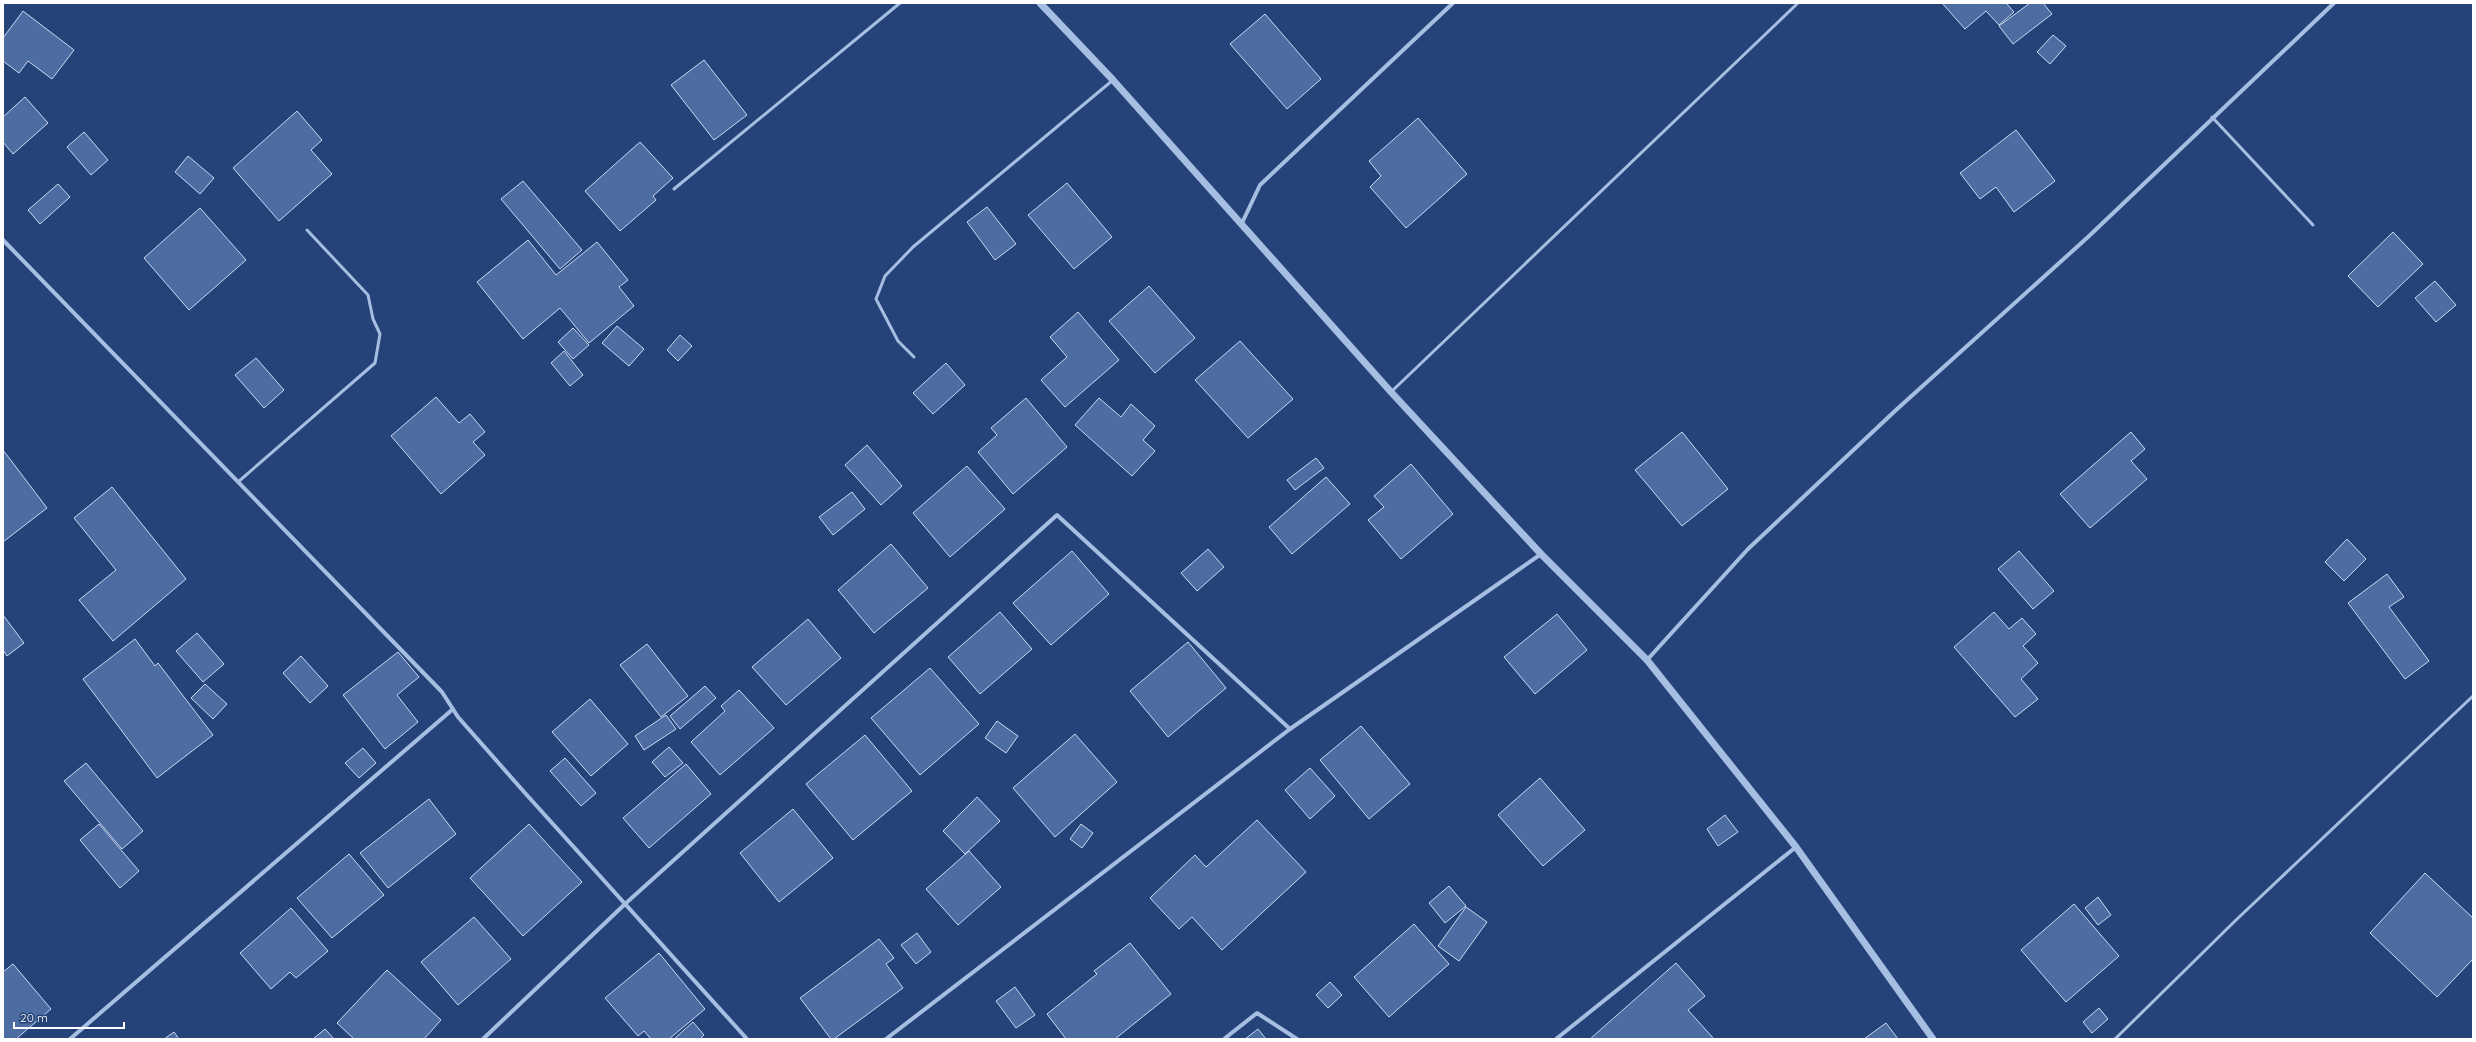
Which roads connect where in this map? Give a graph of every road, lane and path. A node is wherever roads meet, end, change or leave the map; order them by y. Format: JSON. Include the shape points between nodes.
{"nodes":[{"id":1,"x":900,"y":3,"type":"edge"},
{"id":2,"x":1040,"y":3,"type":"edge"},
{"id":3,"x":1453,"y":3,"type":"edge"},
{"id":4,"x":1798,"y":3,"type":"edge"},
{"id":5,"x":2334,"y":3,"type":"edge"},
{"id":6,"x":1113,"y":80,"type":"junction"},
{"id":7,"x":2212,"y":118,"type":"junction"},
{"id":8,"x":674,"y":189,"type":"dead end"},
{"id":9,"x":1242,"y":223,"type":"junction"},
{"id":10,"x":2313,"y":226,"type":"dead end"},
{"id":11,"x":307,"y":230,"type":"dead end"},
{"id":12,"x":3,"y":240,"type":"edge"},
{"id":13,"x":914,"y":357,"type":"dead end"},
{"id":14,"x":1391,"y":392,"type":"junction"},
{"id":15,"x":238,"y":482,"type":"junction"},
{"id":16,"x":1541,"y":554,"type":"junction"},
{"id":17,"x":1647,"y":660,"type":"junction"},
{"id":18,"x":2473,"y":696,"type":"edge"},
{"id":19,"x":453,"y":709,"type":"junction"},
{"id":20,"x":1290,"y":730,"type":"junction"},
{"id":21,"x":1796,"y":847,"type":"junction"},
{"id":22,"x":625,"y":904,"type":"junction"},
{"id":23,"x":70,"y":1039,"type":"edge"},
{"id":24,"x":483,"y":1039,"type":"edge"},
{"id":25,"x":747,"y":1039,"type":"edge"},
{"id":26,"x":886,"y":1039,"type":"edge"},
{"id":27,"x":1224,"y":1039,"type":"edge"},
{"id":28,"x":1297,"y":1039,"type":"edge"},
{"id":29,"x":1556,"y":1039,"type":"edge"},
{"id":30,"x":1933,"y":1039,"type":"edge"},
{"id":31,"x":2115,"y":1039,"type":"edge"}],
"edges":[{"from":1,"to":8,"type":"lane"},
{"from":2,"to":6,"type":"street"},
{"from":3,"to":9,"type":"street","via":[[1260,185]]},
{"from":4,"to":14,"type":"lane"},
{"from":5,"to":7,"type":"street"},
{"from":6,"to":9,"type":"street"},
{"from":6,"to":13,"type":"lane","via":[[913,247],[885,276],[876,299],[898,341]]},
{"from":7,"to":10,"type":"lane"},
{"from":7,"to":17,"type":"street","via":[[2088,237],[1896,410],[1754,544]]},
{"from":9,"to":14,"type":"street"},
{"from":11,"to":15,"type":"lane","via":[[368,295],[373,319],[380,334],[375,362]]},
{"from":12,"to":15,"type":"street"},
{"from":14,"to":16,"type":"street"},
{"from":15,"to":19,"type":"street","via":[[442,692]]},
{"from":16,"to":17,"type":"street"},
{"from":16,"to":20,"type":"street"},
{"from":17,"to":21,"type":"street"},
{"from":18,"to":31,"type":"lane","via":[[2235,921]]},
{"from":19,"to":22,"type":"street"},
{"from":19,"to":23,"type":"street"},
{"from":20,"to":22,"type":"street","via":[[1058,515]]},
{"from":20,"to":26,"type":"street"},
{"from":21,"to":29,"type":"street"},
{"from":21,"to":30,"type":"street"},
{"from":22,"to":24,"type":"street"},
{"from":22,"to":25,"type":"street"},
{"from":27,"to":28,"type":"street","via":[[1257,1013]]}]}
